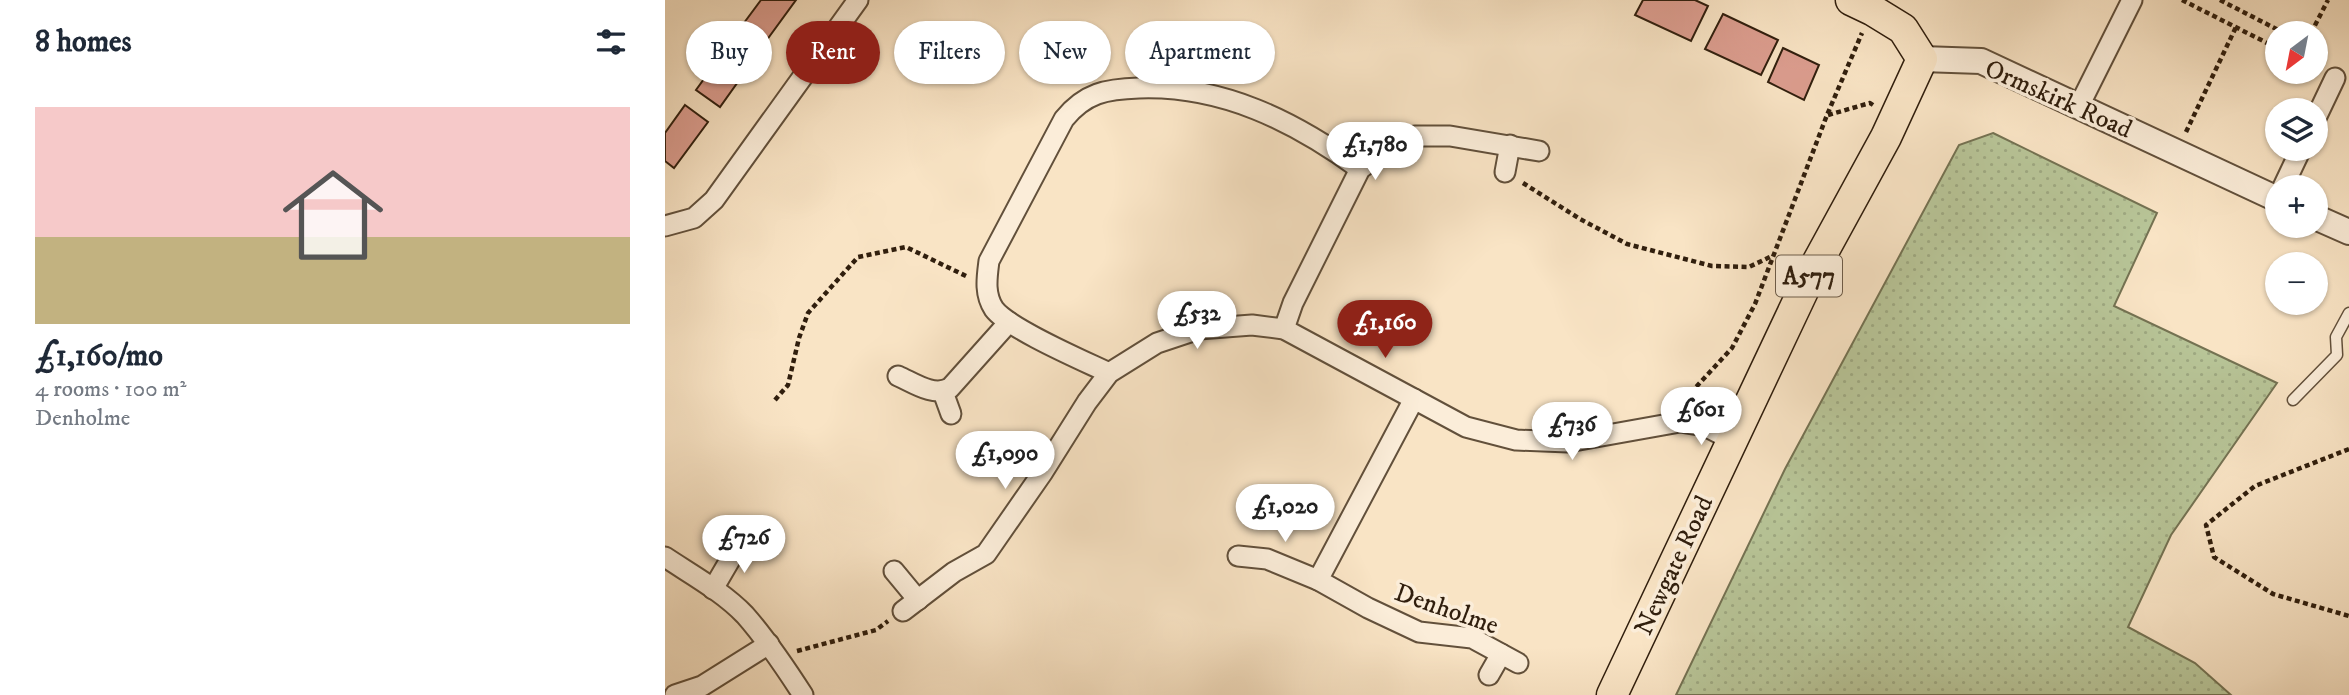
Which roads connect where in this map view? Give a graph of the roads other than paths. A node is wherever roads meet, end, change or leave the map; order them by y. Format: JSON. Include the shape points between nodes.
{"nodes":[{"id":1,"x":859,"y":0,"type":"edge"},
{"id":2,"x":2132,"y":0,"type":"edge"},
{"id":3,"x":1861,"y":5,"type":"edge"},
{"id":4,"x":1922,"y":59,"type":"junction"},
{"id":5,"x":2335,"y":78,"type":"dead end"},
{"id":6,"x":2325,"y":98,"type":"edge"},
{"id":7,"x":2078,"y":106,"type":"junction"},
{"id":8,"x":1510,"y":145,"type":"junction"},
{"id":9,"x":1539,"y":150,"type":"dead end"},
{"id":10,"x":1360,"y":169,"type":"junction"},
{"id":11,"x":1505,"y":172,"type":"road end"},
{"id":12,"x":2265,"y":193,"type":"edge"},
{"id":13,"x":2328,"y":223,"type":"edge"},
{"id":14,"x":665,"y":226,"type":"edge"},
{"id":15,"x":2349,"y":232,"type":"edge"},
{"id":16,"x":2349,"y":313,"type":"edge"},
{"id":17,"x":1009,"y":322,"type":"junction"},
{"id":18,"x":1285,"y":328,"type":"junction"},
{"id":19,"x":1109,"y":373,"type":"junction"},
{"id":20,"x":898,"y":376,"type":"dead end"},
{"id":21,"x":943,"y":392,"type":"junction"},
{"id":22,"x":1414,"y":399,"type":"junction"},
{"id":23,"x":2293,"y":400,"type":"dead end"},
{"id":24,"x":951,"y":414,"type":"dead end"},
{"id":25,"x":1732,"y":440,"type":"junction"},
{"id":26,"x":741,"y":541,"type":"dead end"},
{"id":27,"x":1238,"y":555,"type":"dead end"},
{"id":28,"x":665,"y":557,"type":"edge"},
{"id":29,"x":894,"y":570,"type":"dead end"},
{"id":30,"x":1318,"y":580,"type":"junction"},
{"id":31,"x":713,"y":589,"type":"junction"},
{"id":32,"x":773,"y":650,"type":"junction"},
{"id":33,"x":1489,"y":675,"type":"dead end"},
{"id":34,"x":675,"y":695,"type":"edge"},
{"id":35,"x":803,"y":695,"type":"edge"},
{"id":36,"x":1612,"y":695,"type":"edge"}],
"edges":[{"from":1,"to":14,"type":"street","via":[[714,200],[694,218]]},
{"from":2,"to":7,"type":"street"},
{"from":3,"to":4,"type":"main road","via":[[1903,29]]},
{"from":4,"to":7,"type":"street","name":"Ormskirk Road","via":[[1981,61]]},
{"from":4,"to":25,"type":"main road","name":"Newgate Road","number":"A577","via":[[1896,117],[1809,276]]},
{"from":5,"to":6,"type":"street"},
{"from":7,"to":12,"type":"street","name":"Ormskirk Road"},
{"from":8,"to":9,"type":"street"},
{"from":8,"to":10,"type":"street","via":[[1415,136]]},
{"from":8,"to":11,"type":"street"},
{"from":10,"to":17,"type":"street","via":[[1294,125],[1201,91],[1163,87],[1093,94],[1063,119],[989,261],[986,286],[994,309]]},
{"from":10,"to":18,"type":"street"},
{"from":13,"to":15,"type":"street"},
{"from":16,"to":23,"type":"lane","via":[[2336,337],[2337,355]]},
{"from":17,"to":19,"type":"street"},
{"from":17,"to":21,"type":"street"},
{"from":18,"to":19,"type":"street","via":[[1199,329],[1157,343]]},
{"from":18,"to":22,"type":"street"},
{"from":19,"to":29,"type":"street","via":[[986,554],[910,605]]},
{"from":20,"to":21,"type":"street"},
{"from":21,"to":24,"type":"street"},
{"from":22,"to":25,"type":"street","via":[[1466,427],[1516,440],[1568,442],[1680,422],[1705,426]]},
{"from":22,"to":30,"type":"street"},
{"from":25,"to":36,"type":"main road","name":"Newgate Road","number":"A577"},
{"from":26,"to":31,"type":"street"},
{"from":27,"to":30,"type":"street","name":"Denholme","via":[[1267,559]]},
{"from":28,"to":31,"type":"street"},
{"from":30,"to":33,"type":"street","name":"Denholme","via":[[1419,632],[1472,638],[1510,659]]},
{"from":31,"to":32,"type":"street","via":[[743,614]]},
{"from":32,"to":34,"type":"street"},
{"from":32,"to":35,"type":"street"}]}
